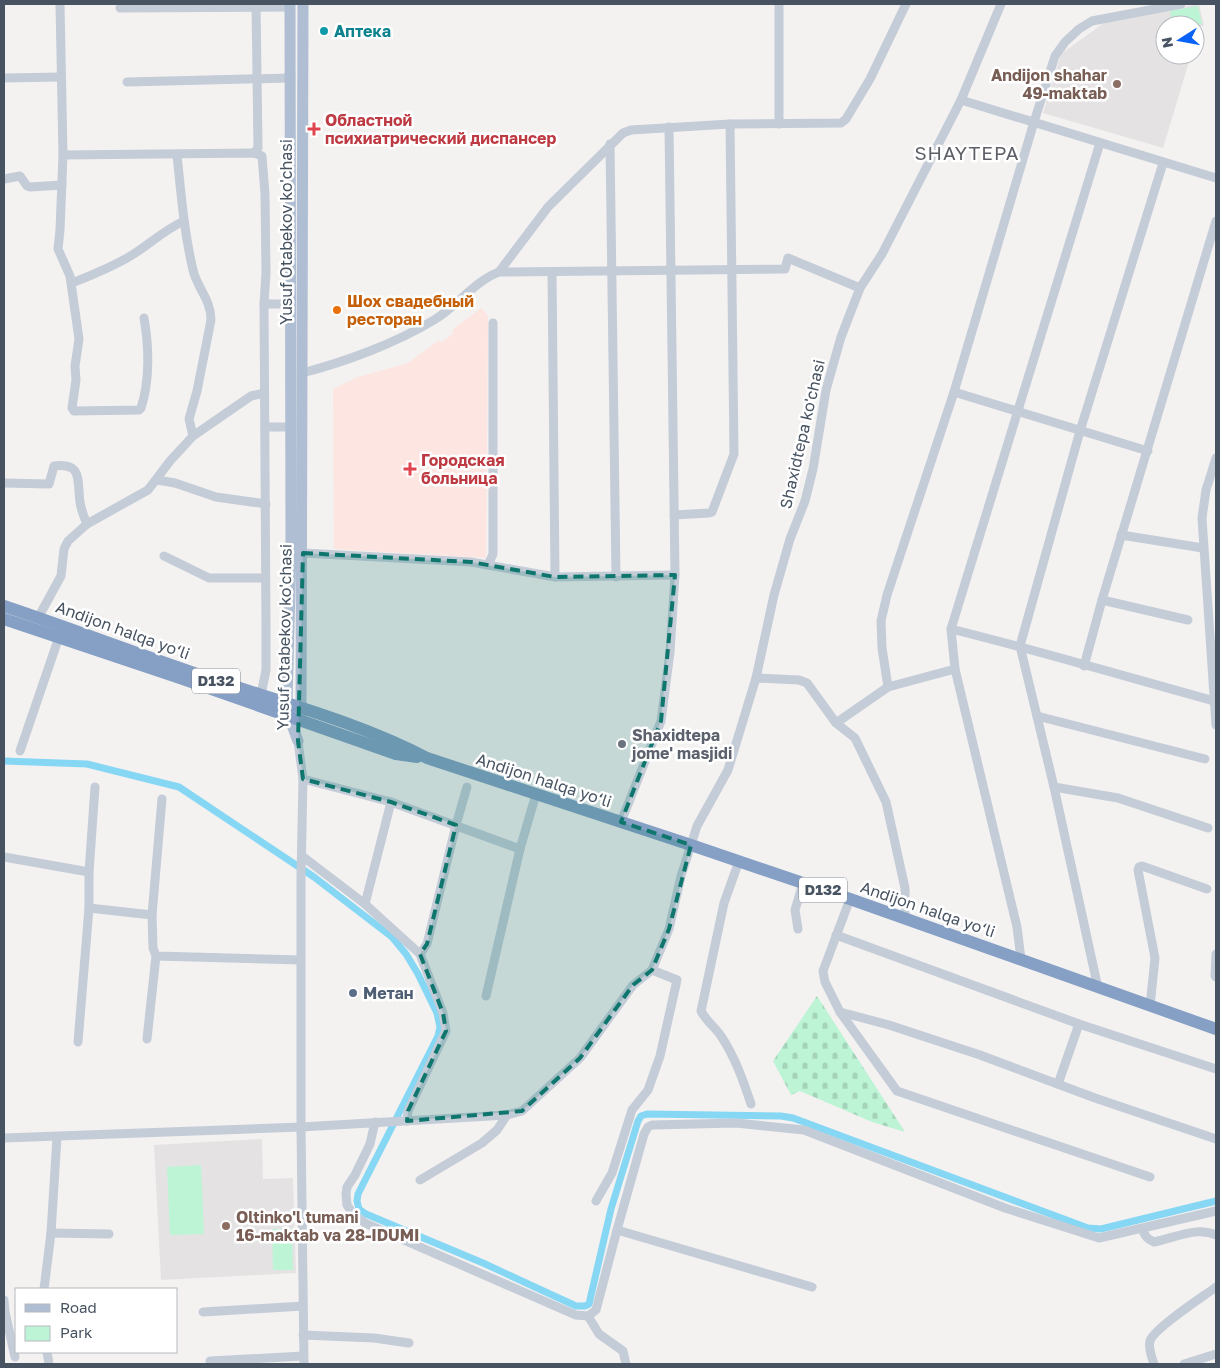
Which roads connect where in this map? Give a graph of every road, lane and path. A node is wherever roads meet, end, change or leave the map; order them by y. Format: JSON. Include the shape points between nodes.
{"nodes":[{"id":1,"x":60,"y":4,"type":"edge"},
{"id":2,"x":303,"y":4,"type":"edge"},
{"id":3,"x":778,"y":4,"type":"edge"},
{"id":4,"x":906,"y":4,"type":"edge"},
{"id":5,"x":1001,"y":4,"type":"edge"},
{"id":6,"x":1181,"y":4,"type":"edge"},
{"id":7,"x":256,"y":5,"type":"edge"},
{"id":8,"x":290,"y":5,"type":"edge"},
{"id":9,"x":120,"y":8,"type":"dead end"},
{"id":10,"x":61,"y":77,"type":"junction"},
{"id":11,"x":4,"y":78,"type":"edge"},
{"id":12,"x":290,"y":78,"type":"junction"},
{"id":13,"x":258,"y":79,"type":"junction"},
{"id":14,"x":127,"y":82,"type":"dead end"},
{"id":15,"x":960,"y":100,"type":"junction"},
{"id":16,"x":1034,"y":122,"type":"junction"},
{"id":17,"x":730,"y":124,"type":"junction"},
{"id":18,"x":779,"y":124,"type":"junction"},
{"id":19,"x":669,"y":127,"type":"junction"},
{"id":20,"x":1100,"y":143,"type":"junction"},
{"id":21,"x":610,"y":144,"type":"junction"},
{"id":22,"x":254,"y":153,"type":"junction"},
{"id":23,"x":62,"y":155,"type":"junction"},
{"id":24,"x":177,"y":155,"type":"junction"},
{"id":25,"x":1163,"y":163,"type":"junction"},
{"id":26,"x":1216,"y":178,"type":"edge"},
{"id":27,"x":4,"y":179,"type":"edge"},
{"id":28,"x":62,"y":185,"type":"junction"},
{"id":29,"x":184,"y":221,"type":"junction"},
{"id":30,"x":1216,"y":221,"type":"edge"},
{"id":31,"x":612,"y":271,"type":"junction"},
{"id":32,"x":671,"y":271,"type":"junction"},
{"id":33,"x":732,"y":271,"type":"junction"},
{"id":34,"x":499,"y":272,"type":"junction"},
{"id":35,"x":552,"y":272,"type":"junction"},
{"id":36,"x":72,"y":283,"type":"junction"},
{"id":37,"x":860,"y":288,"type":"junction"},
{"id":38,"x":264,"y":304,"type":"junction"},
{"id":39,"x":291,"y":304,"type":"junction"},
{"id":40,"x":144,"y":318,"type":"dead end"},
{"id":41,"x":493,"y":322,"type":"dead end"},
{"id":42,"x":302,"y":373,"type":"junction"},
{"id":43,"x":264,"y":392,"type":"junction"},
{"id":44,"x":954,"y":392,"type":"junction"},
{"id":45,"x":1017,"y":412,"type":"junction"},
{"id":46,"x":265,"y":426,"type":"junction"},
{"id":47,"x":291,"y":426,"type":"junction"},
{"id":48,"x":1080,"y":431,"type":"junction"},
{"id":49,"x":193,"y":436,"type":"junction"},
{"id":50,"x":1148,"y":451,"type":"junction"},
{"id":51,"x":1216,"y":458,"type":"edge"},
{"id":52,"x":157,"y":480,"type":"junction"},
{"id":53,"x":4,"y":483,"type":"edge"},
{"id":54,"x":266,"y":504,"type":"junction"},
{"id":55,"x":674,"y":515,"type":"junction"},
{"id":56,"x":87,"y":524,"type":"junction"},
{"id":57,"x":1122,"y":535,"type":"junction"},
{"id":58,"x":1202,"y":548,"type":"junction"},
{"id":59,"x":303,"y":553,"type":"junction"},
{"id":60,"x":164,"y":556,"type":"dead end"},
{"id":61,"x":488,"y":565,"type":"junction"},
{"id":62,"x":675,"y":576,"type":"junction"},
{"id":63,"x":555,"y":577,"type":"junction"},
{"id":64,"x":616,"y":577,"type":"junction"},
{"id":65,"x":265,"y":578,"type":"junction"},
{"id":66,"x":1102,"y":600,"type":"junction"},
{"id":67,"x":4,"y":606,"type":"edge"},
{"id":68,"x":38,"y":618,"type":"junction"},
{"id":69,"x":4,"y":619,"type":"edge"},
{"id":70,"x":1188,"y":620,"type":"dead end"},
{"id":71,"x":951,"y":629,"type":"junction"},
{"id":72,"x":59,"y":637,"type":"junction"},
{"id":73,"x":1020,"y":646,"type":"junction"},
{"id":74,"x":1084,"y":666,"type":"junction"},
{"id":75,"x":955,"y":669,"type":"junction"},
{"id":76,"x":756,"y":678,"type":"junction"},
{"id":77,"x":888,"y":687,"type":"junction"},
{"id":78,"x":261,"y":695,"type":"junction"},
{"id":79,"x":1214,"y":702,"type":"junction"},
{"id":80,"x":287,"y":703,"type":"junction"},
{"id":81,"x":297,"y":715,"type":"junction"},
{"id":82,"x":1038,"y":716,"type":"junction"},
{"id":83,"x":836,"y":723,"type":"junction"},
{"id":84,"x":1216,"y":725,"type":"edge"},
{"id":85,"x":298,"y":741,"type":"joint"},
{"id":86,"x":20,"y":751,"type":"dead end"},
{"id":87,"x":1206,"y":760,"type":"dead end"},
{"id":88,"x":303,"y":779,"type":"junction"},
{"id":89,"x":468,"y":787,"type":"dead end"},
{"id":90,"x":1054,"y":787,"type":"junction"},
{"id":91,"x":95,"y":788,"type":"dead end"},
{"id":92,"x":536,"y":794,"type":"junction"},
{"id":93,"x":162,"y":799,"type":"dead end"},
{"id":94,"x":391,"y":802,"type":"junction"},
{"id":95,"x":621,"y":822,"type":"junction"},
{"id":96,"x":456,"y":825,"type":"junction"},
{"id":97,"x":1208,"y":828,"type":"dead end"},
{"id":98,"x":691,"y":845,"type":"junction"},
{"id":99,"x":520,"y":849,"type":"junction"},
{"id":100,"x":4,"y":857,"type":"edge"},
{"id":101,"x":302,"y":858,"type":"junction"},
{"id":102,"x":739,"y":861,"type":"junction"},
{"id":103,"x":90,"y":872,"type":"junction"},
{"id":104,"x":802,"y":883,"type":"junction"},
{"id":105,"x":1207,"y":889,"type":"dead end"},
{"id":106,"x":850,"y":899,"type":"junction"},
{"id":107,"x":365,"y":904,"type":"junction"},
{"id":108,"x":89,"y":908,"type":"junction"},
{"id":109,"x":152,"y":915,"type":"junction"},
{"id":110,"x":905,"y":918,"type":"junction"},
{"id":111,"x":798,"y":929,"type":"dead end"},
{"id":112,"x":836,"y":935,"type":"junction"},
{"id":113,"x":420,"y":954,"type":"junction"},
{"id":114,"x":1216,"y":954,"type":"edge"},
{"id":115,"x":156,"y":956,"type":"junction"},
{"id":116,"x":1021,"y":958,"type":"junction"},
{"id":117,"x":301,"y":960,"type":"junction"},
{"id":118,"x":652,"y":970,"type":"junction"},
{"id":119,"x":1216,"y":977,"type":"edge"},
{"id":120,"x":1098,"y":988,"type":"junction"},
{"id":121,"x":486,"y":996,"type":"dead end"},
{"id":122,"x":1150,"y":1006,"type":"junction"},
{"id":123,"x":840,"y":1012,"type":"junction"},
{"id":124,"x":1079,"y":1024,"type":"junction"},
{"id":125,"x":1216,"y":1029,"type":"edge"},
{"id":126,"x":147,"y":1039,"type":"dead end"},
{"id":127,"x":78,"y":1042,"type":"dead end"},
{"id":128,"x":1216,"y":1069,"type":"edge"},
{"id":129,"x":1058,"y":1084,"type":"junction"},
{"id":130,"x":751,"y":1104,"type":"dead end"},
{"id":131,"x":508,"y":1115,"type":"junction"},
{"id":132,"x":405,"y":1121,"type":"junction"},
{"id":133,"x":378,"y":1122,"type":"junction"},
{"id":134,"x":301,"y":1126,"type":"junction"},
{"id":135,"x":57,"y":1137,"type":"junction"},
{"id":136,"x":4,"y":1138,"type":"edge"},
{"id":137,"x":1216,"y":1139,"type":"edge"},
{"id":138,"x":1150,"y":1177,"type":"dead end"},
{"id":139,"x":420,"y":1180,"type":"dead end"},
{"id":140,"x":596,"y":1201,"type":"dead end"},
{"id":141,"x":1216,"y":1211,"type":"edge"},
{"id":142,"x":1142,"y":1229,"type":"junction"},
{"id":143,"x":617,"y":1230,"type":"junction"},
{"id":144,"x":51,"y":1233,"type":"junction"},
{"id":145,"x":109,"y":1234,"type":"dead end"},
{"id":146,"x":1216,"y":1235,"type":"edge"},
{"id":147,"x":812,"y":1287,"type":"dead end"},
{"id":148,"x":1216,"y":1287,"type":"edge"},
{"id":149,"x":44,"y":1288,"type":"edge"},
{"id":150,"x":4,"y":1300,"type":"edge"},
{"id":151,"x":303,"y":1306,"type":"junction"},
{"id":152,"x":203,"y":1312,"type":"dead end"},
{"id":153,"x":588,"y":1316,"type":"junction"},
{"id":154,"x":303,"y":1335,"type":"junction"},
{"id":155,"x":409,"y":1343,"type":"dead end"},
{"id":156,"x":1216,"y":1354,"type":"edge"},
{"id":157,"x":14,"y":1357,"type":"dead end"},
{"id":158,"x":304,"y":1360,"type":"edge"},
{"id":159,"x":210,"y":1361,"type":"dead end"},
{"id":160,"x":626,"y":1364,"type":"edge"},
{"id":161,"x":1154,"y":1364,"type":"edge"},
{"id":162,"x":1184,"y":1364,"type":"edge"}],
"edges":[{"from":1,"to":10,"type":"street"},
{"from":2,"to":42,"type":"main road","name":"Yusuf Otabekov ko'chasi"},
{"from":3,"to":18,"type":"street"},
{"from":4,"to":18,"type":"street","via":[[870,79],[846,119],[841,122]]},
{"from":5,"to":15,"type":"street","name":"Shaxidtepa ko'chasi"},
{"from":6,"to":16,"type":"street","via":[[1092,21],[1079,29],[1056,56]]},
{"from":7,"to":8,"type":"street"},
{"from":7,"to":9,"type":"street"},
{"from":7,"to":13,"type":"street"},
{"from":8,"to":12,"type":"main road","name":"Yusuf Otabekov ko'chasi"},
{"from":10,"to":11,"type":"street"},
{"from":10,"to":23,"type":"street"},
{"from":12,"to":13,"type":"street"},
{"from":12,"to":39,"type":"main road","name":"Yusuf Otabekov ko'chasi"},
{"from":13,"to":14,"type":"street"},
{"from":13,"to":22,"type":"street","via":[[258,148]]},
{"from":15,"to":16,"type":"street"},
{"from":15,"to":37,"type":"street","name":"Shaxidtepa ko'chasi","via":[[882,254]]},
{"from":16,"to":20,"type":"street"},
{"from":16,"to":44,"type":"street"},
{"from":17,"to":18,"type":"street"},
{"from":17,"to":19,"type":"street"},
{"from":17,"to":33,"type":"street"},
{"from":19,"to":21,"type":"street","via":[[626,130]]},
{"from":19,"to":32,"type":"street"},
{"from":20,"to":25,"type":"street"},
{"from":20,"to":45,"type":"street"},
{"from":21,"to":31,"type":"street"},
{"from":21,"to":34,"type":"street","via":[[548,207]]},
{"from":22,"to":24,"type":"street"},
{"from":22,"to":38,"type":"street","via":[[262,156],[263,164]]},
{"from":23,"to":24,"type":"street"},
{"from":23,"to":28,"type":"street"},
{"from":24,"to":29,"type":"street"},
{"from":25,"to":26,"type":"street"},
{"from":25,"to":48,"type":"street"},
{"from":27,"to":28,"type":"street","via":[[20,176],[30,188]]},
{"from":28,"to":36,"type":"street","via":[[58,249]]},
{"from":29,"to":36,"type":"street","via":[[132,255]]},
{"from":29,"to":49,"type":"street","via":[[194,273],[211,312],[190,419]]},
{"from":30,"to":50,"type":"street"},
{"from":31,"to":32,"type":"street"},
{"from":31,"to":35,"type":"street"},
{"from":31,"to":64,"type":"street"},
{"from":32,"to":33,"type":"street"},
{"from":32,"to":55,"type":"street"},
{"from":33,"to":37,"type":"street","via":[[785,269],[788,258]]},
{"from":33,"to":55,"type":"street","via":[[734,454],[712,512]]},
{"from":34,"to":35,"type":"street"},
{"from":34,"to":42,"type":"street","via":[[489,276],[435,320],[400,338]]},
{"from":35,"to":63,"type":"street"},
{"from":36,"to":40,"type":"street","via":[[79,339],[74,411],[141,408],[148,363]]},
{"from":37,"to":76,"type":"street","name":"Shaxidtepa ko'chasi","via":[[841,337],[826,390],[813,469],[774,595]]},
{"from":38,"to":39,"type":"street"},
{"from":38,"to":43,"type":"street"},
{"from":39,"to":47,"type":"main road","name":"Yusuf Otabekov ko'chasi"},
{"from":41,"to":61,"type":"street","via":[[493,554]]},
{"from":42,"to":59,"type":"main road","name":"Yusuf Otabekov ko'chasi"},
{"from":43,"to":46,"type":"street"},
{"from":43,"to":49,"type":"street","via":[[251,396]]},
{"from":44,"to":45,"type":"street"},
{"from":44,"to":77,"type":"street","via":[[887,594],[881,621]]},
{"from":45,"to":48,"type":"street"},
{"from":45,"to":71,"type":"street"},
{"from":46,"to":47,"type":"street"},
{"from":46,"to":54,"type":"street"},
{"from":47,"to":80,"type":"main road","name":"Yusuf Otabekov ko'chasi"},
{"from":48,"to":50,"type":"street"},
{"from":48,"to":73,"type":"street"},
{"from":49,"to":52,"type":"street"},
{"from":50,"to":57,"type":"street"},
{"from":51,"to":58,"type":"street","via":[[1206,490]]},
{"from":52,"to":54,"type":"street","via":[[216,497]]},
{"from":52,"to":56,"type":"street","via":[[148,490]]},
{"from":53,"to":56,"type":"street","via":[[48,484],[54,466],[71,466],[77,476]]},
{"from":54,"to":65,"type":"street"},
{"from":55,"to":62,"type":"street"},
{"from":56,"to":68,"type":"street","via":[[65,545],[61,576]]},
{"from":57,"to":58,"type":"street"},
{"from":57,"to":66,"type":"street"},
{"from":58,"to":79,"type":"street"},
{"from":59,"to":61,"type":"street"},
{"from":59,"to":81,"type":"main road","name":"Yusuf Otabekov ko'chasi"},
{"from":60,"to":65,"type":"street","via":[[209,578]]},
{"from":61,"to":63,"type":"street"},
{"from":62,"to":64,"type":"street"},
{"from":62,"to":95,"type":"street","via":[[661,721]]},
{"from":63,"to":64,"type":"street"},
{"from":65,"to":78,"type":"street","via":[[266,670]]},
{"from":66,"to":70,"type":"street"},
{"from":66,"to":74,"type":"street"},
{"from":67,"to":68,"type":"highway","name":"Andijon halqa yo‘li","number":"D132"},
{"from":68,"to":78,"type":"highway","name":"Andijon halqa yo‘li","number":"D132"},
{"from":69,"to":72,"type":"highway","name":"Andijon halqa yo‘li","number":"D132"},
{"from":71,"to":73,"type":"street"},
{"from":71,"to":75,"type":"street"},
{"from":72,"to":81,"type":"highway","name":"Andijon halqa yo‘li","number":"D132"},
{"from":72,"to":86,"type":"street"},
{"from":73,"to":74,"type":"street"},
{"from":73,"to":82,"type":"street"},
{"from":74,"to":79,"type":"street"},
{"from":75,"to":77,"type":"street"},
{"from":75,"to":116,"type":"street","via":[[1018,927]]},
{"from":76,"to":83,"type":"street","via":[[807,683]]},
{"from":76,"to":98,"type":"street","name":"Shaxidtepa ko'chasi","via":[[728,770],[697,826]]},
{"from":77,"to":83,"type":"street"},
{"from":78,"to":80,"type":"highway","name":"Andijon halqa yo‘li","number":"D132"},
{"from":79,"to":84,"type":"street"},
{"from":80,"to":81,"type":"highway","name":"Andijon halqa yo‘li","number":"D132"},
{"from":81,"to":85,"type":"main road","name":"Yusuf Otabekov ko'chasi"},
{"from":81,"to":92,"type":"highway","name":"Andijon halqa yo‘li","number":"D132","via":[[396,742],[427,758]]},
{"from":82,"to":87,"type":"street"},
{"from":82,"to":90,"type":"street"},
{"from":83,"to":110,"type":"street","via":[[855,738],[886,802],[905,888]]},
{"from":85,"to":88,"type":"street"},
{"from":88,"to":94,"type":"street"},
{"from":88,"to":101,"type":"street"},
{"from":89,"to":96,"type":"street"},
{"from":90,"to":97,"type":"street","via":[[1118,798]]},
{"from":90,"to":120,"type":"street"},
{"from":91,"to":103,"type":"street"},
{"from":92,"to":95,"type":"highway","name":"Andijon halqa yo‘li","number":"D132"},
{"from":92,"to":99,"type":"street"},
{"from":93,"to":109,"type":"street"},
{"from":94,"to":96,"type":"street"},
{"from":94,"to":107,"type":"street"},
{"from":95,"to":98,"type":"highway","name":"Andijon halqa yo‘li","number":"D132"},
{"from":96,"to":99,"type":"street"},
{"from":96,"to":113,"type":"street","via":[[427,944]]},
{"from":98,"to":102,"type":"highway","name":"Andijon halqa yo‘li","number":"D132"},
{"from":98,"to":118,"type":"street","name":"Shaxidtepa ko'chasi","via":[[669,928]]},
{"from":99,"to":121,"type":"street"},
{"from":100,"to":103,"type":"street"},
{"from":101,"to":107,"type":"street"},
{"from":101,"to":117,"type":"street"},
{"from":102,"to":104,"type":"highway","name":"Andijon halqa yo‘li","number":"D132"},
{"from":102,"to":130,"type":"street","via":[[724,903],[701,1011],[739,1068]]},
{"from":103,"to":108,"type":"street"},
{"from":104,"to":106,"type":"highway","name":"Andijon halqa yo‘li","number":"D132"},
{"from":104,"to":111,"type":"street","via":[[795,910]]},
{"from":105,"to":122,"type":"street","via":[[1140,867],[1138,870],[1156,958]]},
{"from":106,"to":110,"type":"highway","name":"Andijon halqa yo‘li","number":"D132"},
{"from":106,"to":112,"type":"street"},
{"from":107,"to":113,"type":"street"},
{"from":108,"to":109,"type":"street"},
{"from":108,"to":127,"type":"street"},
{"from":109,"to":115,"type":"street"},
{"from":110,"to":116,"type":"highway","name":"Andijon halqa yo‘li","number":"D132"},
{"from":112,"to":123,"type":"street","via":[[823,972]]},
{"from":112,"to":124,"type":"street"},
{"from":113,"to":132,"type":"street","via":[[444,1013],[446,1031]]},
{"from":114,"to":119,"type":"street"},
{"from":115,"to":117,"type":"street"},
{"from":115,"to":126,"type":"street"},
{"from":116,"to":120,"type":"highway","name":"Andijon halqa yo‘li","number":"D132"},
{"from":117,"to":134,"type":"street"},
{"from":118,"to":131,"type":"street","via":[[633,985],[580,1058],[522,1111]]},
{"from":118,"to":140,"type":"street","via":[[676,980],[660,1056],[648,1090],[632,1110],[612,1173]]},
{"from":120,"to":122,"type":"highway","name":"Andijon halqa yo‘li","number":"D132"},
{"from":122,"to":125,"type":"highway","name":"Andijon halqa yo‘li","number":"D132"},
{"from":123,"to":129,"type":"street","via":[[980,1055]]},
{"from":123,"to":138,"type":"street","via":[[897,1091]]},
{"from":124,"to":128,"type":"street"},
{"from":124,"to":129,"type":"street"},
{"from":129,"to":137,"type":"street"},
{"from":131,"to":132,"type":"street"},
{"from":131,"to":139,"type":"street","via":[[482,1143]]},
{"from":132,"to":133,"type":"street"},
{"from":133,"to":134,"type":"street"},
{"from":133,"to":153,"type":"street","via":[[347,1187],[347,1205],[353,1214],[365,1223],[576,1315]]},
{"from":134,"to":135,"type":"street"},
{"from":134,"to":151,"type":"street"},
{"from":135,"to":136,"type":"street"},
{"from":135,"to":144,"type":"street"},
{"from":141,"to":142,"type":"street"},
{"from":142,"to":143,"type":"street","via":[[1099,1238],[1005,1208],[804,1130],[736,1123],[652,1124],[648,1127]]},
{"from":142,"to":146,"type":"street","via":[[1145,1236],[1154,1242],[1191,1232],[1207,1231]]},
{"from":143,"to":147,"type":"street"},
{"from":143,"to":153,"type":"street","via":[[596,1310]]},
{"from":144,"to":145,"type":"street"},
{"from":144,"to":149,"type":"street"},
{"from":148,"to":161,"type":"street","via":[[1150,1339]]},
{"from":150,"to":157,"type":"street"},
{"from":151,"to":152,"type":"street"},
{"from":151,"to":154,"type":"street"},
{"from":153,"to":160,"type":"street","via":[[599,1334],[623,1351]]},
{"from":154,"to":155,"type":"street"},
{"from":154,"to":158,"type":"street"},
{"from":156,"to":162,"type":"street"},
{"from":158,"to":159,"type":"street"}]}
